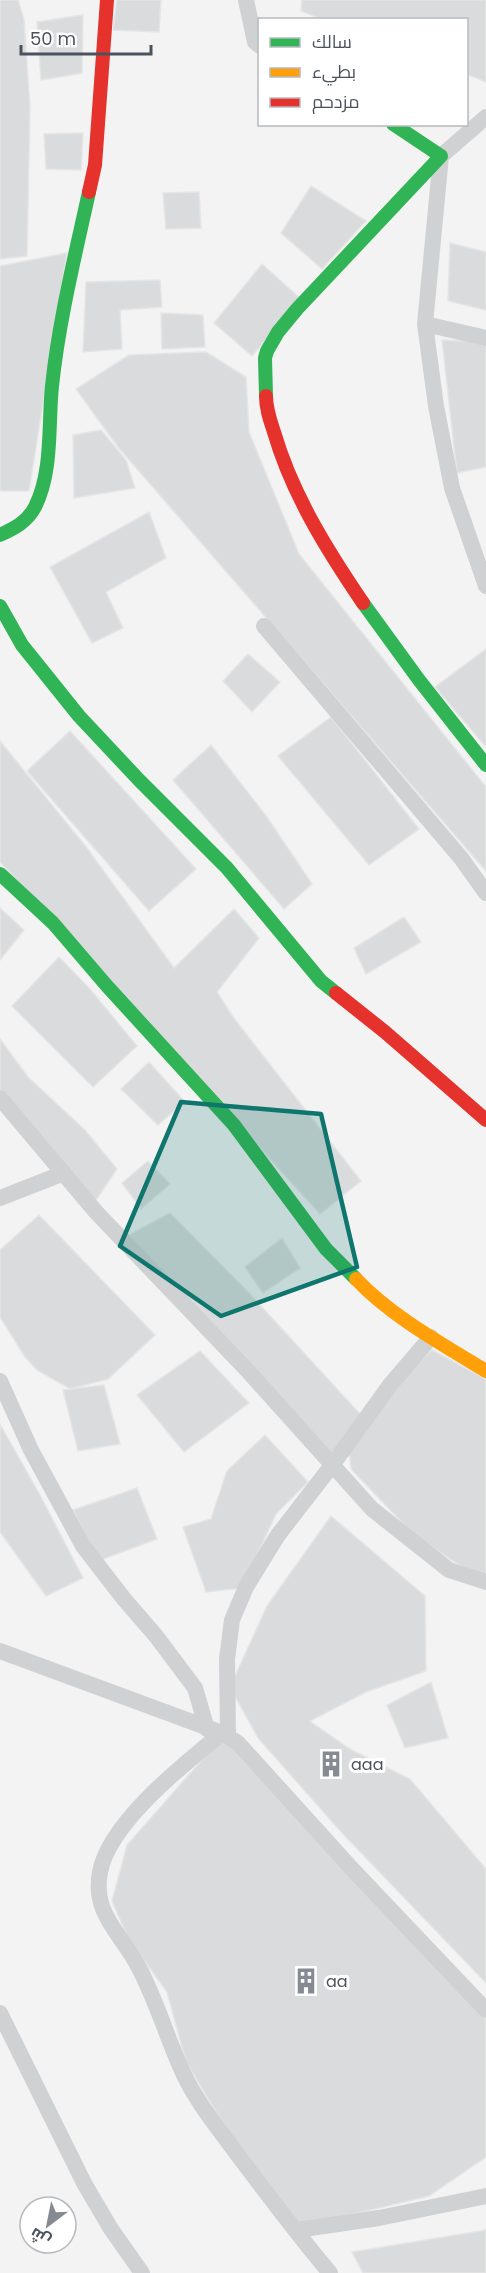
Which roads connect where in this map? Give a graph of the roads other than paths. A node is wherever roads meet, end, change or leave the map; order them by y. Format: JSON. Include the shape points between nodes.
{"nodes":[{"id":1,"x":106,"y":0,"type":"edge"},
{"id":2,"x":246,"y":0,"type":"edge"},
{"id":3,"x":258,"y":44,"type":"edge"},
{"id":4,"x":486,"y":117,"type":"edge"},
{"id":5,"x":396,"y":126,"type":"edge"},
{"id":6,"x":441,"y":156,"type":"junction"},
{"id":7,"x":425,"y":324,"type":"junction"},
{"id":8,"x":486,"y":338,"type":"edge"},
{"id":9,"x":0,"y":535,"type":"edge"},
{"id":10,"x":486,"y":586,"type":"edge"},
{"id":11,"x":0,"y":606,"type":"edge"},
{"id":12,"x":264,"y":626,"type":"dead end"},
{"id":13,"x":486,"y":765,"type":"edge"},
{"id":14,"x":0,"y":874,"type":"edge"},
{"id":15,"x":486,"y":893,"type":"edge"},
{"id":16,"x":0,"y":1098,"type":"edge"},
{"id":17,"x":486,"y":1120,"type":"edge"},
{"id":18,"x":64,"y":1173,"type":"junction"},
{"id":19,"x":0,"y":1198,"type":"edge"},
{"id":20,"x":431,"y":1337,"type":"junction"},
{"id":21,"x":486,"y":1371,"type":"edge"},
{"id":22,"x":0,"y":1381,"type":"edge"},
{"id":23,"x":333,"y":1464,"type":"junction"},
{"id":24,"x":486,"y":1582,"type":"edge"},
{"id":25,"x":0,"y":1651,"type":"edge"},
{"id":26,"x":219,"y":1733,"type":"junction"},
{"id":27,"x":486,"y":2010,"type":"edge"},
{"id":28,"x":0,"y":2013,"type":"edge"},
{"id":29,"x":486,"y":2196,"type":"edge"},
{"id":30,"x":297,"y":2230,"type":"junction"},
{"id":31,"x":142,"y":2273,"type":"edge"},
{"id":32,"x":330,"y":2273,"type":"edge"}],
"edges":[{"from":1,"to":9,"type":"street","via":[[95,165],[66,296],[42,489],[34,509],[20,526]]},
{"from":2,"to":3,"type":"street"},
{"from":4,"to":6,"type":"street"},
{"from":5,"to":6,"type":"street"},
{"from":6,"to":7,"type":"street"},
{"from":6,"to":13,"type":"street","via":[[277,334],[266,355],[263,381],[277,447],[303,509],[400,655]]},
{"from":7,"to":8,"type":"street"},
{"from":7,"to":10,"type":"street","via":[[452,488]]},
{"from":11,"to":17,"type":"street","via":[[22,645],[79,716],[227,868],[321,981]]},
{"from":12,"to":15,"type":"street","via":[[462,858]]},
{"from":14,"to":20,"type":"street","via":[[53,923],[234,1125],[326,1249],[369,1293]]},
{"from":16,"to":18,"type":"street"},
{"from":18,"to":19,"type":"street"},
{"from":18,"to":23,"type":"street"},
{"from":20,"to":21,"type":"street"},
{"from":20,"to":23,"type":"street","via":[[390,1385]]},
{"from":22,"to":26,"type":"street","via":[[31,1450],[83,1546],[195,1688]]},
{"from":23,"to":24,"type":"street","via":[[372,1509],[414,1544],[450,1570]]},
{"from":23,"to":26,"type":"street","via":[[278,1535],[246,1587],[232,1620]]},
{"from":25,"to":26,"type":"street"},
{"from":26,"to":27,"type":"street","via":[[238,1743]]},
{"from":26,"to":30,"type":"street","via":[[171,1775],[123,1828],[106,1854],[100,1872],[101,1907],[137,1963],[185,2076],[211,2120]]},
{"from":28,"to":31,"type":"street","via":[[84,2183]]},
{"from":29,"to":30,"type":"street"},
{"from":30,"to":32,"type":"street"}]}
